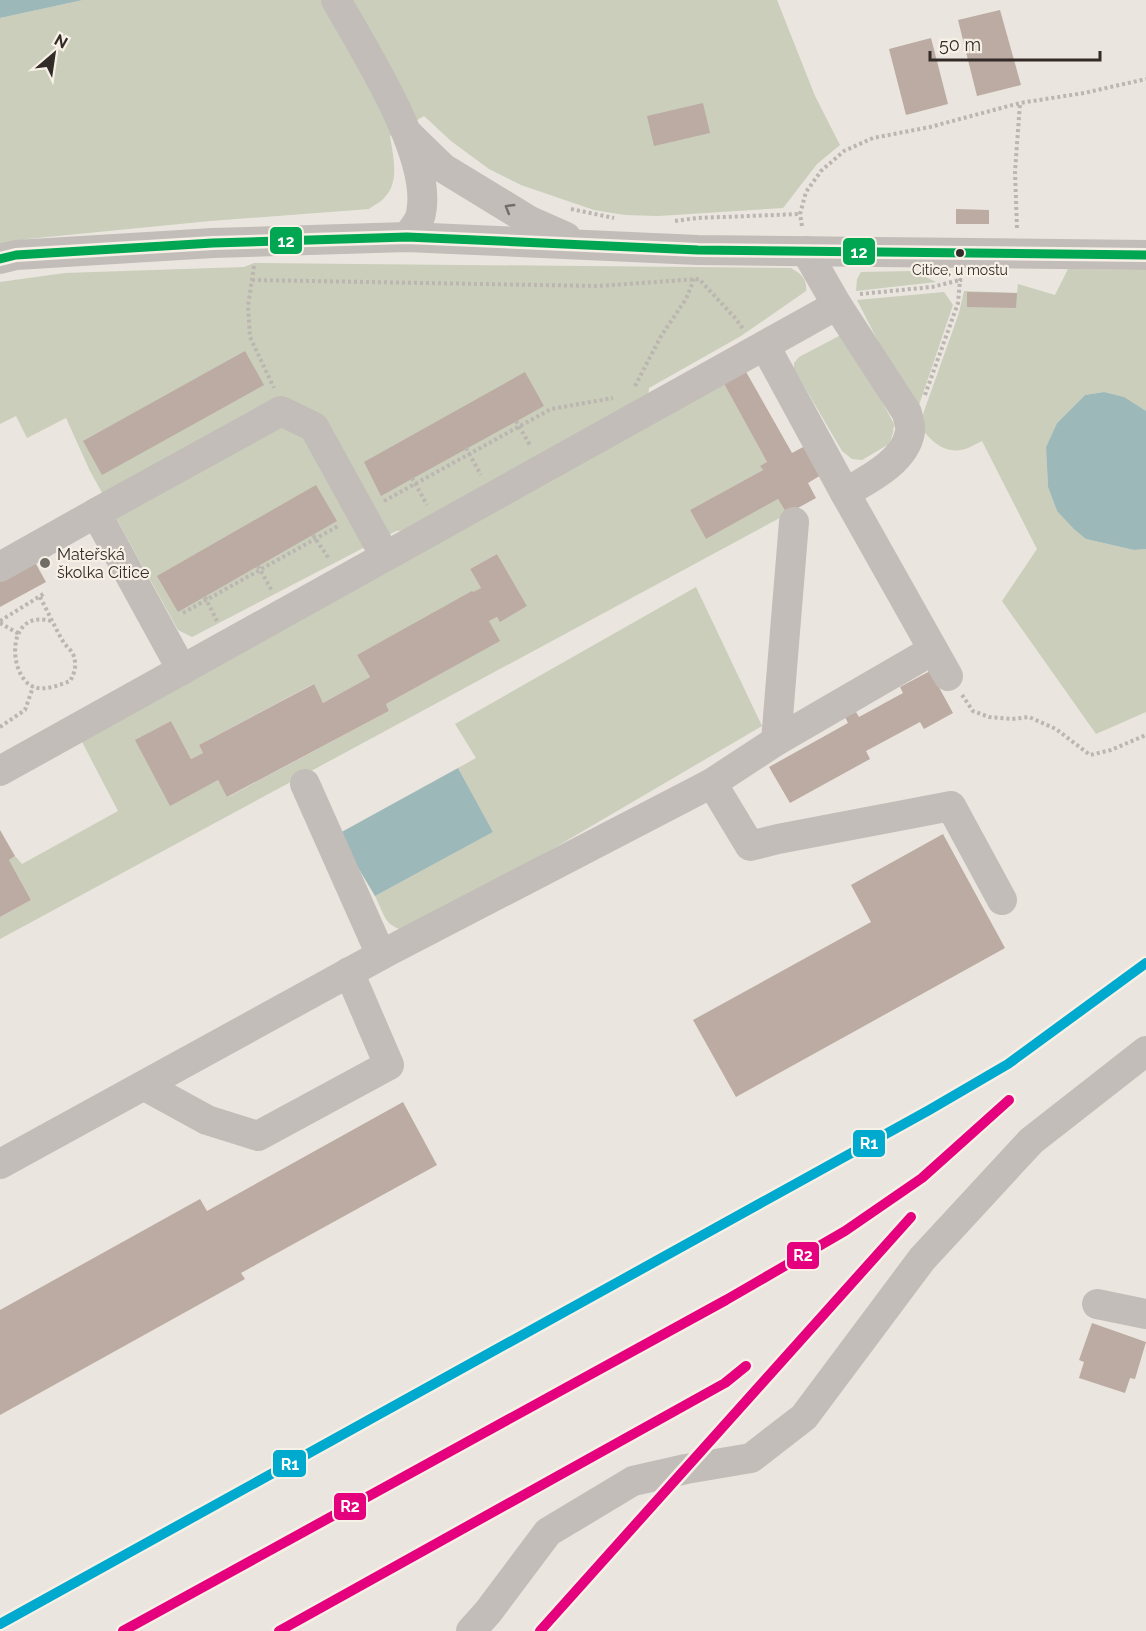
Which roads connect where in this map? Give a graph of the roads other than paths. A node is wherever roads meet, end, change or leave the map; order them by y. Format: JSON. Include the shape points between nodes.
{"nodes":[{"id":1,"x":336,"y":0,"type":"edge"},
{"id":2,"x":407,"y":130,"type":"junction"},
{"id":3,"x":407,"y":237,"type":"junction"},
{"id":4,"x":580,"y":243,"type":"junction"},
{"id":5,"x":806,"y":250,"type":"junction"},
{"id":6,"x":1146,"y":255,"type":"edge"},
{"id":7,"x":0,"y":259,"type":"edge"},
{"id":8,"x":834,"y":301,"type":"junction"},
{"id":9,"x":765,"y":346,"type":"junction"},
{"id":10,"x":845,"y":494,"type":"junction"},
{"id":11,"x":96,"y":513,"type":"junction"},
{"id":12,"x":794,"y":522,"type":"dead end"},
{"id":13,"x":385,"y":556,"type":"junction"},
{"id":14,"x":0,"y":567,"type":"edge"},
{"id":15,"x":933,"y":650,"type":"junction"},
{"id":16,"x":182,"y":669,"type":"junction"},
{"id":17,"x":948,"y":676,"type":"road end"},
{"id":18,"x":776,"y":741,"type":"junction"},
{"id":19,"x":0,"y":771,"type":"edge"},
{"id":20,"x":712,"y":783,"type":"junction"},
{"id":21,"x":305,"y":784,"type":"dead end"},
{"id":22,"x":1002,"y":900,"type":"dead end"},
{"id":23,"x":381,"y":955,"type":"junction"},
{"id":24,"x":349,"y":972,"type":"junction"},
{"id":25,"x":1146,"y":1051,"type":"edge"},
{"id":26,"x":145,"y":1086,"type":"junction"},
{"id":27,"x":0,"y":1164,"type":"edge"},
{"id":28,"x":1097,"y":1304,"type":"dead end"},
{"id":29,"x":1146,"y":1314,"type":"edge"},
{"id":30,"x":471,"y":1631,"type":"edge"}],
"edges":[{"from":1,"to":2,"type":"street"},
{"from":2,"to":3,"type":"street","via":[[422,188],[421,214]]},
{"from":4,"to":2,"type":"street","one_way":true,"via":[[530,221],[443,168]]},
{"from":3,"to":4,"type":"street"},
{"from":3,"to":7,"type":"street","via":[[213,243]]},
{"from":4,"to":5,"type":"street","via":[[698,250]]},
{"from":5,"to":6,"type":"street"},
{"from":5,"to":8,"type":"street"},
{"from":8,"to":9,"type":"street"},
{"from":8,"to":10,"type":"street","via":[[907,413],[910,432],[886,470]]},
{"from":9,"to":10,"type":"street"},
{"from":9,"to":13,"type":"street"},
{"from":10,"to":15,"type":"street"},
{"from":11,"to":13,"type":"street","via":[[281,411],[314,427]]},
{"from":11,"to":14,"type":"street"},
{"from":11,"to":16,"type":"street"},
{"from":12,"to":18,"type":"street"},
{"from":13,"to":16,"type":"street"},
{"from":15,"to":17,"type":"street"},
{"from":15,"to":18,"type":"street"},
{"from":16,"to":19,"type":"street"},
{"from":18,"to":20,"type":"street"},
{"from":20,"to":22,"type":"street","via":[[750,846],[951,806]]},
{"from":20,"to":23,"type":"street"},
{"from":21,"to":23,"type":"street"},
{"from":23,"to":24,"type":"street"},
{"from":24,"to":26,"type":"street"},
{"from":24,"to":26,"type":"street","via":[[388,1065],[258,1136],[207,1120]]},
{"from":25,"to":30,"type":"street","via":[[1031,1141],[922,1259],[804,1417],[751,1458],[633,1481],[548,1532]]},
{"from":26,"to":27,"type":"street"},
{"from":28,"to":29,"type":"street"}]}
